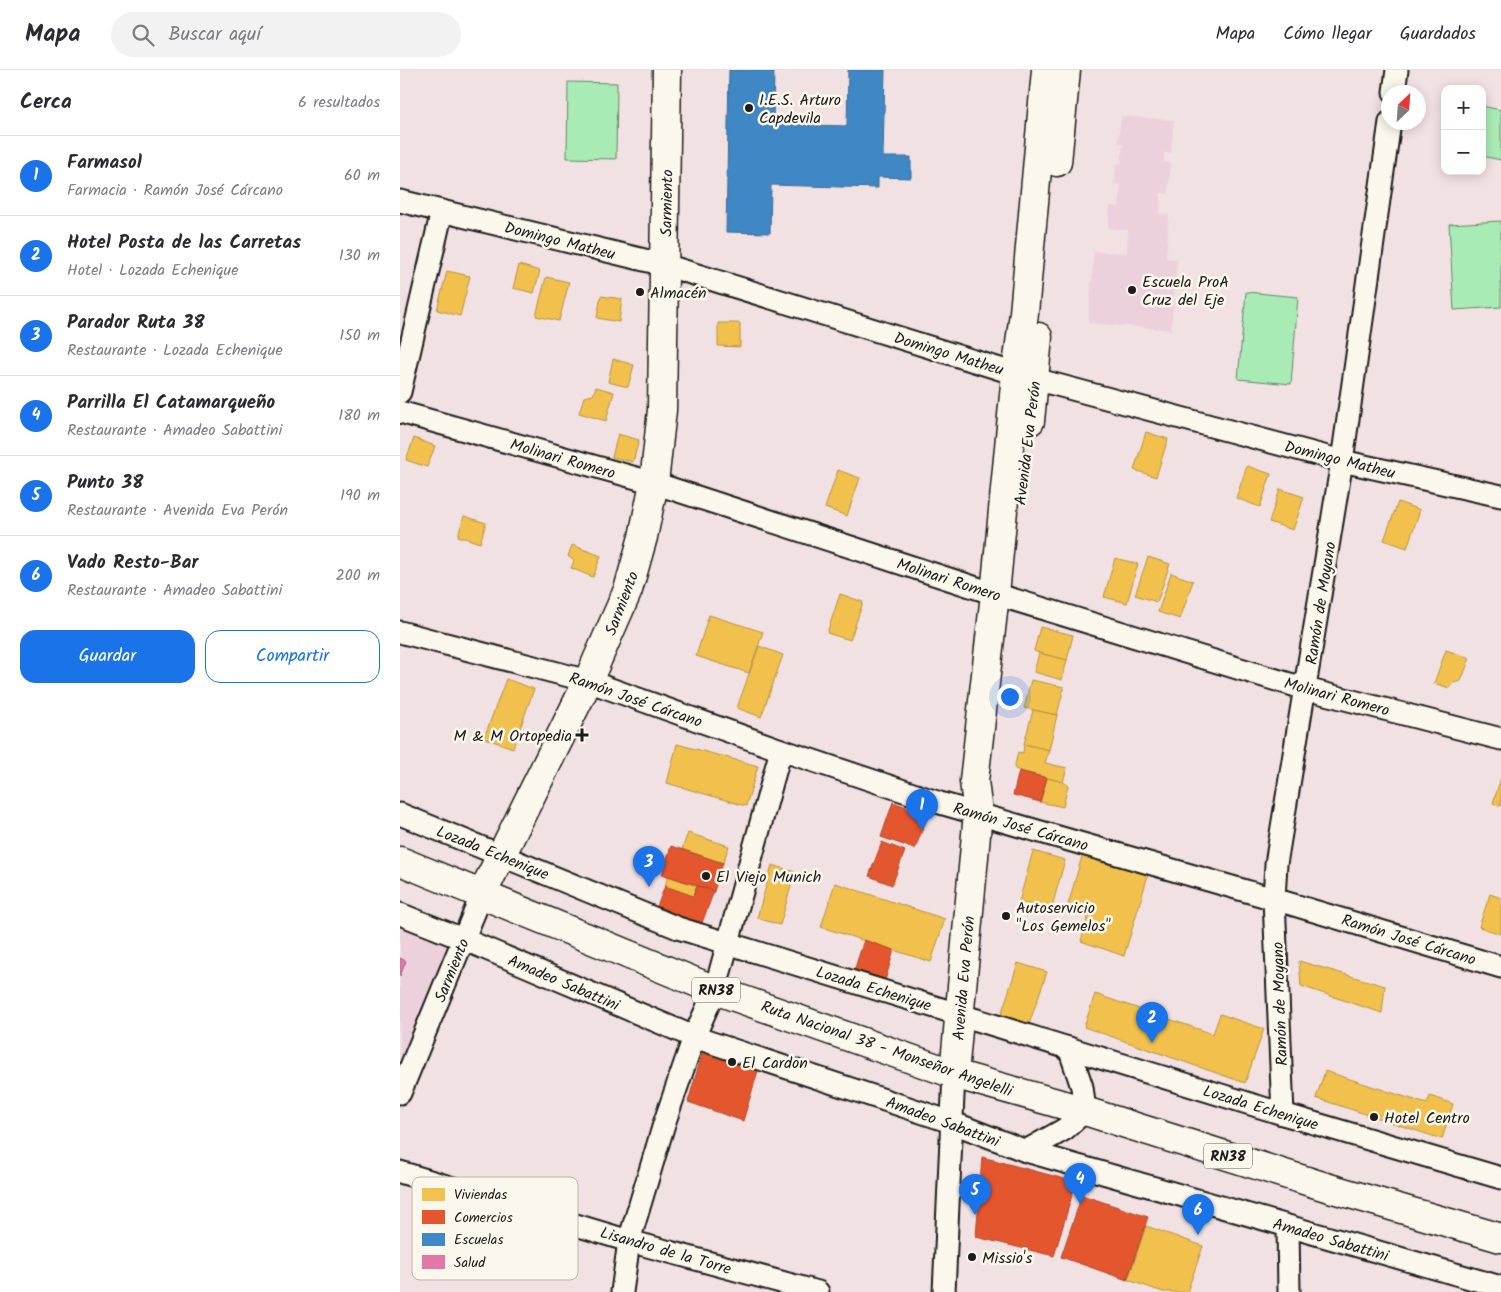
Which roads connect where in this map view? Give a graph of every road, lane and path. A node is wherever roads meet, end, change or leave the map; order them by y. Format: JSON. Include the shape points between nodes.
{"nodes":[{"id":1,"x":667,"y":70,"type":"edge"},
{"id":2,"x":1046,"y":70,"type":"edge"},
{"id":3,"x":1066,"y":70,"type":"edge"},
{"id":4,"x":1397,"y":70,"type":"edge"},
{"id":5,"x":1395,"y":85,"type":"edge"},
{"id":6,"x":1389,"y":130,"type":"edge"},
{"id":7,"x":400,"y":200,"type":"edge"},
{"id":8,"x":442,"y":211,"type":"junction"},
{"id":9,"x":665,"y":265,"type":"junction"},
{"id":10,"x":1025,"y":376,"type":"junction"},
{"id":11,"x":400,"y":392,"type":"edge"},
{"id":12,"x":400,"y":412,"type":"edge"},
{"id":13,"x":1342,"y":461,"type":"junction"},
{"id":14,"x":654,"y":483,"type":"junction"},
{"id":15,"x":1501,"y":496,"type":"edge"},
{"id":16,"x":1002,"y":596,"type":"junction"},
{"id":17,"x":400,"y":632,"type":"edge"},
{"id":18,"x":588,"y":681,"type":"junction"},
{"id":19,"x":1306,"y":689,"type":"junction"},
{"id":20,"x":1501,"y":739,"type":"edge"},
{"id":21,"x":781,"y":750,"type":"junction"},
{"id":22,"x":978,"y":813,"type":"junction"},
{"id":23,"x":400,"y":814,"type":"edge"},
{"id":24,"x":500,"y":856,"type":"junction"},
{"id":25,"x":400,"y":861,"type":"edge"},
{"id":26,"x":482,"y":894,"type":"junction"},
{"id":27,"x":1274,"y":899,"type":"junction"},
{"id":28,"x":400,"y":914,"type":"edge"},
{"id":29,"x":463,"y":939,"type":"junction"},
{"id":30,"x":728,"y":944,"type":"junction"},
{"id":31,"x":1501,"y":967,"type":"edge"},
{"id":32,"x":715,"y":990,"type":"junction"},
{"id":33,"x":960,"y":1014,"type":"junction"},
{"id":34,"x":694,"y":1037,"type":"junction"},
{"id":35,"x":1069,"y":1048,"type":"junction"},
{"id":36,"x":954,"y":1074,"type":"junction"},
{"id":37,"x":400,"y":1093,"type":"edge"},
{"id":38,"x":1086,"y":1111,"type":"junction"},
{"id":39,"x":1283,"y":1114,"type":"junction"},
{"id":40,"x":951,"y":1122,"type":"junction"},
{"id":41,"x":1026,"y":1151,"type":"junction"},
{"id":42,"x":400,"y":1172,"type":"edge"},
{"id":43,"x":417,"y":1177,"type":"edge"},
{"id":44,"x":1501,"y":1178,"type":"edge"},
{"id":45,"x":578,"y":1226,"type":"edge"},
{"id":46,"x":1288,"y":1227,"type":"junction"},
{"id":47,"x":1501,"y":1238,"type":"edge"},
{"id":48,"x":629,"y":1241,"type":"junction"},
{"id":49,"x":1501,"y":1287,"type":"edge"},
{"id":50,"x":622,"y":1292,"type":"edge"},
{"id":51,"x":818,"y":1292,"type":"edge"},
{"id":52,"x":944,"y":1292,"type":"edge"},
{"id":53,"x":1289,"y":1292,"type":"edge"}],
"edges":[{"from":1,"to":9,"type":"main road","name":"Sarmiento"},
{"from":2,"to":10,"type":"main road","name":"Avenida Eva Perón","via":[[1025,303]]},
{"from":3,"to":10,"type":"main road","name":"Avenida Eva Perón"},
{"from":4,"to":5,"type":"street"},
{"from":6,"to":13,"type":"street","name":"Ramón de Moyano"},
{"from":7,"to":8,"type":"street","name":"Domingo Matheu"},
{"from":8,"to":9,"type":"street","name":"Domingo Matheu"},
{"from":8,"to":11,"type":"street"},
{"from":9,"to":10,"type":"street","name":"Domingo Matheu"},
{"from":9,"to":14,"type":"main road","name":"Sarmiento","via":[[662,410]]},
{"from":10,"to":13,"type":"street","name":"Domingo Matheu"},
{"from":10,"to":16,"type":"main road","name":"Avenida Eva Perón"},
{"from":12,"to":14,"type":"street","name":"Molinari Romero"},
{"from":13,"to":15,"type":"street","name":"Domingo Matheu"},
{"from":13,"to":19,"type":"street","name":"Ramón de Moyano"},
{"from":14,"to":16,"type":"street","name":"Molinari Romero"},
{"from":14,"to":18,"type":"main road","name":"Sarmiento","via":[[628,590]]},
{"from":16,"to":19,"type":"street","name":"Molinari Romero"},
{"from":16,"to":22,"type":"main road","name":"Avenida Eva Perón","via":[[974,781]]},
{"from":17,"to":18,"type":"street","name":"Ramón José Cárcano"},
{"from":18,"to":21,"type":"street","name":"Ramón José Cárcano"},
{"from":18,"to":24,"type":"main road","name":"Sarmiento"},
{"from":19,"to":20,"type":"street","name":"Molinari Romero"},
{"from":19,"to":27,"type":"street","name":"Ramón de Moyano","via":[[1276,864]]},
{"from":21,"to":22,"type":"street","name":"Ramón José Cárcano"},
{"from":21,"to":30,"type":"street"},
{"from":22,"to":27,"type":"street","name":"Ramón José Cárcano"},
{"from":22,"to":33,"type":"main road","name":"Avenida Eva Perón"},
{"from":23,"to":24,"type":"street","name":"Lozada Echenique"},
{"from":24,"to":26,"type":"main road","name":"Sarmiento"},
{"from":24,"to":30,"type":"street","name":"Lozada Echenique","via":[[678,928]]},
{"from":25,"to":26,"type":"main road","name":"Ruta Nacional 38 - Monseñor Angelelli","number":"RN38"},
{"from":26,"to":29,"type":"street","name":"Sarmiento"},
{"from":26,"to":32,"type":"main road","name":"Ruta Nacional 38 - Monseñor Angelelli","number":"RN38"},
{"from":27,"to":31,"type":"street","name":"Ramón José Cárcano"},
{"from":27,"to":39,"type":"street","name":"Ramón de Moyano"},
{"from":28,"to":29,"type":"street","name":"Amadeo Sabattini"},
{"from":29,"to":34,"type":"street","name":"Amadeo Sabattini"},
{"from":29,"to":37,"type":"street","name":"Sarmiento"},
{"from":30,"to":32,"type":"street"},
{"from":30,"to":33,"type":"street","name":"Lozada Echenique"},
{"from":32,"to":34,"type":"street"},
{"from":32,"to":36,"type":"main road","name":"Ruta Nacional 38 - Monseñor Angelelli","number":"RN38"},
{"from":33,"to":35,"type":"street","name":"Lozada Echenique"},
{"from":33,"to":36,"type":"main road","name":"Avenida Eva Perón"},
{"from":34,"to":40,"type":"street","name":"Amadeo Sabattini"},
{"from":34,"to":48,"type":"street"},
{"from":35,"to":38,"type":"street"},
{"from":35,"to":39,"type":"street","name":"Lozada Echenique"},
{"from":36,"to":38,"type":"main road","name":"Ruta Nacional 38 - Monseñor Angelelli","number":"RN38"},
{"from":36,"to":40,"type":"street","name":"Avenida Eva Perón"},
{"from":38,"to":41,"type":"street","via":[[1064,1129]]},
{"from":38,"to":47,"type":"main road","name":"Ruta Nacional 38 - Monseñor Angelelli","number":"RN38"},
{"from":39,"to":44,"type":"street","name":"Lozada Echenique"},
{"from":40,"to":41,"type":"street","name":"Amadeo Sabattini"},
{"from":40,"to":52,"type":"street","name":"Avenida Eva Perón"},
{"from":41,"to":46,"type":"street","name":"Amadeo Sabattini"},
{"from":42,"to":43,"type":"street","name":"Lisandro de la Torre"},
{"from":45,"to":48,"type":"street","name":"Lisandro de la Torre"},
{"from":46,"to":49,"type":"street","name":"Amadeo Sabattini"},
{"from":46,"to":53,"type":"street"},
{"from":48,"to":50,"type":"street"},
{"from":48,"to":51,"type":"street","name":"Lisandro de la Torre"}]}
